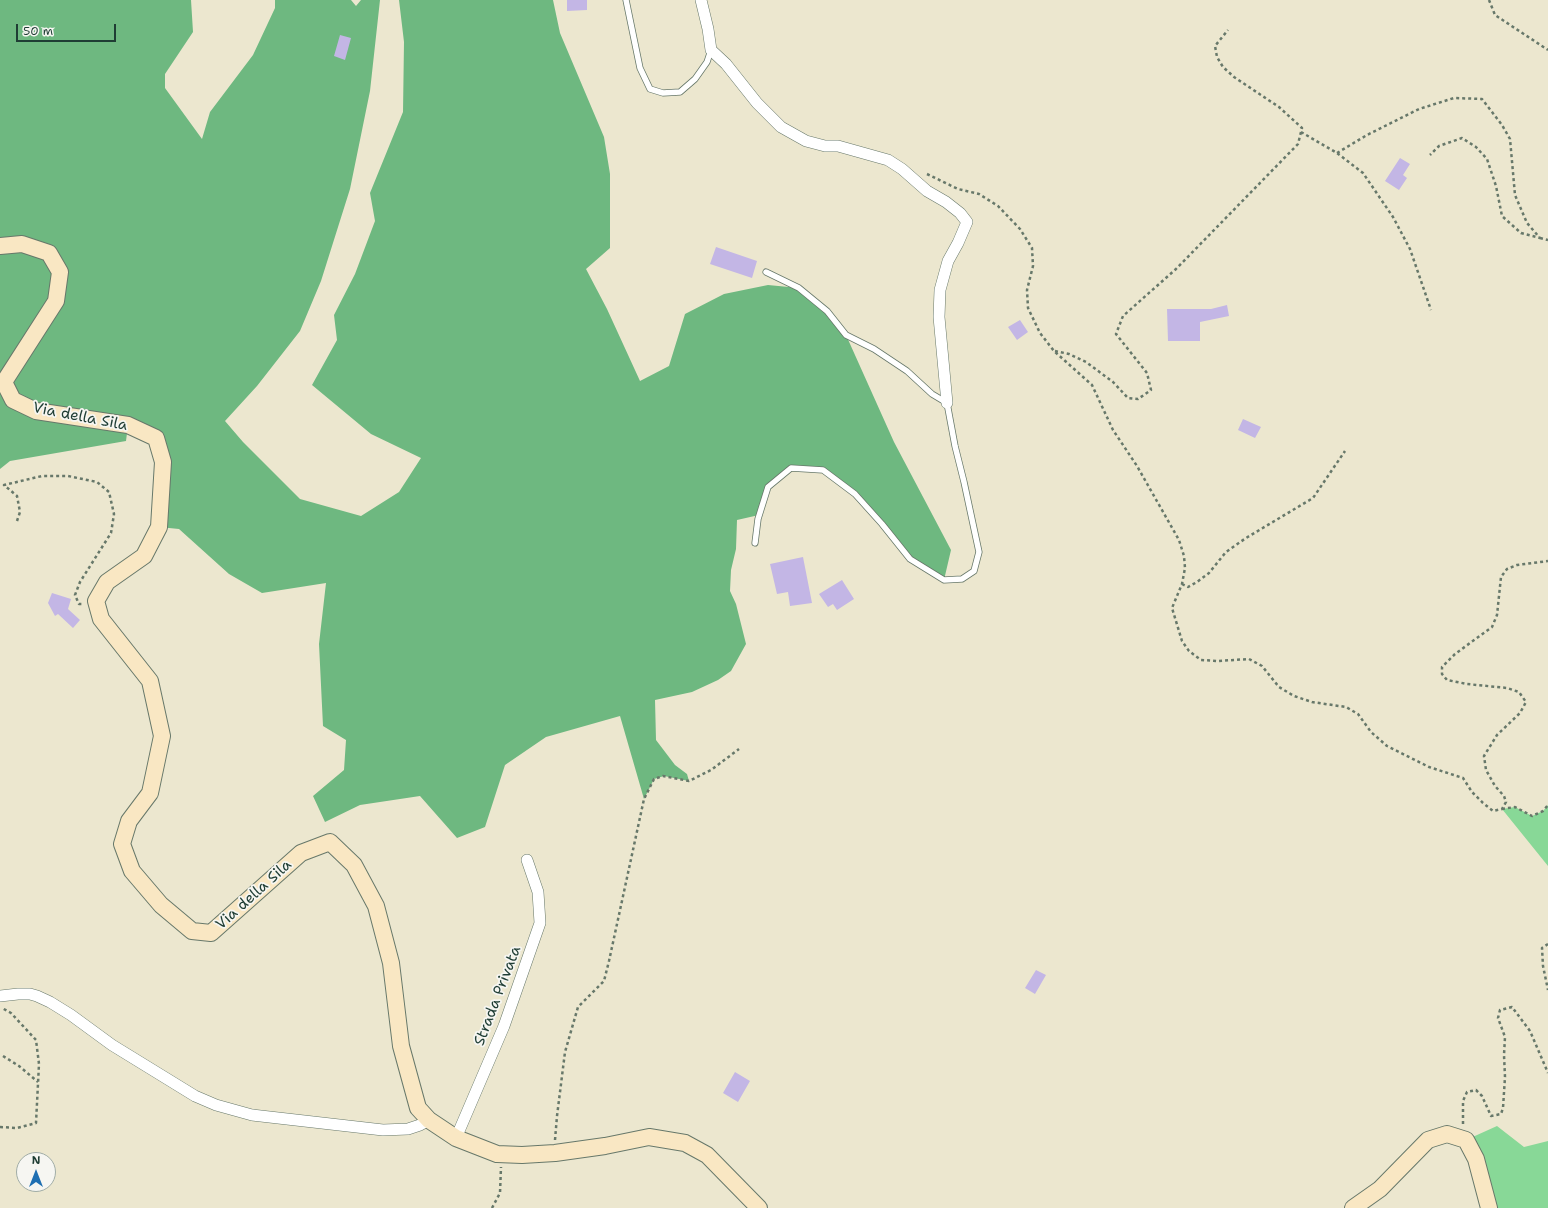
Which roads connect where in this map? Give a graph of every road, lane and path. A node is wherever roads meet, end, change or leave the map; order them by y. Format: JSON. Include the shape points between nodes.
{"nodes":[{"id":1,"x":626,"y":0,"type":"edge"},
{"id":2,"x":701,"y":0,"type":"edge"},
{"id":3,"x":1489,"y":0,"type":"edge"},
{"id":4,"x":1228,"y":30,"type":"dead end"},
{"id":5,"x":711,"y":50,"type":"junction"},
{"id":6,"x":1548,"y":50,"type":"edge"},
{"id":7,"x":1301,"y":132,"type":"junction"},
{"id":8,"x":1338,"y":153,"type":"junction"},
{"id":9,"x":1430,"y":155,"type":"dead end"},
{"id":10,"x":925,"y":172,"type":"dead end"},
{"id":11,"x":1540,"y":238,"type":"junction"},
{"id":12,"x":1548,"y":240,"type":"edge"},
{"id":13,"x":0,"y":246,"type":"edge"},
{"id":14,"x":766,"y":272,"type":"dead end"},
{"id":15,"x":1431,"y":310,"type":"dead end"},
{"id":16,"x":1054,"y":351,"type":"junction"},
{"id":17,"x":947,"y":403,"type":"junction"},
{"id":18,"x":1345,"y":451,"type":"dead end"},
{"id":19,"x":17,"y":521,"type":"dead end"},
{"id":20,"x":755,"y":543,"type":"dead end"},
{"id":21,"x":1548,"y":561,"type":"edge"},
{"id":22,"x":1182,"y":584,"type":"junction"},
{"id":23,"x":96,"y":602,"type":"junction"},
{"id":24,"x":739,"y":748,"type":"dead end"},
{"id":25,"x":1548,"y":805,"type":"edge"},
{"id":26,"x":1502,"y":810,"type":"junction"},
{"id":27,"x":527,"y":860,"type":"dead end"},
{"id":28,"x":1548,"y":944,"type":"edge"},
{"id":29,"x":1548,"y":990,"type":"edge"},
{"id":30,"x":0,"y":996,"type":"edge"},
{"id":31,"x":0,"y":1007,"type":"edge"},
{"id":32,"x":3,"y":1056,"type":"dead end"},
{"id":33,"x":1548,"y":1073,"type":"edge"},
{"id":34,"x":38,"y":1082,"type":"junction"},
{"id":35,"x":429,"y":1120,"type":"junction"},
{"id":36,"x":0,"y":1127,"type":"edge"},
{"id":37,"x":456,"y":1138,"type":"junction"},
{"id":38,"x":1466,"y":1140,"type":"junction"},
{"id":39,"x":555,"y":1152,"type":"junction"},
{"id":40,"x":497,"y":1154,"type":"junction"},
{"id":41,"x":492,"y":1208,"type":"edge"},
{"id":42,"x":759,"y":1208,"type":"edge"},
{"id":43,"x":1353,"y":1208,"type":"edge"},
{"id":44,"x":1489,"y":1208,"type":"edge"}],
"edges":[{"from":1,"to":5,"type":"lane","via":[[640,68],[650,88],[663,93],[680,92],[707,62]]},
{"from":2,"to":5,"type":"street"},
{"from":3,"to":6,"type":"path","via":[[1495,15]]},
{"from":4,"to":7,"type":"path","via":[[1215,46],[1217,57],[1223,67],[1279,106],[1302,128]]},
{"from":5,"to":17,"type":"street","via":[[780,127],[806,142],[838,146],[888,160],[927,191],[946,202],[967,222],[948,261],[940,290],[939,317]]},
{"from":7,"to":8,"type":"path"},
{"from":7,"to":16,"type":"path","via":[[1298,144],[1284,160],[1176,269],[1123,316],[1116,334],[1147,373],[1152,390],[1138,399],[1128,398],[1113,382],[1086,362],[1069,354]]},
{"from":8,"to":11,"type":"path","via":[[1419,109],[1454,98],[1482,99],[1510,139],[1515,195],[1527,223]]},
{"from":8,"to":15,"type":"path","via":[[1363,173],[1393,217],[1410,249]]},
{"from":9,"to":11,"type":"path","via":[[1439,146],[1462,138],[1476,147],[1487,159],[1502,216],[1520,233]]},
{"from":10,"to":16,"type":"path","via":[[958,189],[979,194],[998,206],[1020,229],[1032,248],[1033,266],[1027,290],[1028,308],[1040,333]]},
{"from":11,"to":12,"type":"path"},
{"from":13,"to":23,"type":"main road","name":"Via della Sila","via":[[22,244],[49,253],[60,272],[56,301],[4,382],[13,400],[36,411],[128,425],[156,438],[163,462],[160,527],[144,556],[107,582]]},
{"from":14,"to":17,"type":"lane","via":[[799,288],[827,311],[846,335],[874,349],[907,371],[932,394]]},
{"from":16,"to":22,"type":"path","via":[[1092,386],[1113,430],[1137,466],[1179,540],[1185,568]]},
{"from":17,"to":20,"type":"lane","via":[[979,552],[974,571],[962,579],[944,580],[910,559],[855,494],[823,470],[791,468],[768,487],[758,519]]},
{"from":18,"to":22,"type":"path","via":[[1313,498],[1226,552],[1209,573],[1197,582],[1188,587]]},
{"from":19,"to":23,"type":"path","via":[[20,512],[17,496],[4,485],[42,476],[68,476],[97,482],[110,492],[114,514],[111,533],[80,582],[75,595],[79,604]]},
{"from":21,"to":26,"type":"path","via":[[1517,565],[1507,569],[1501,577],[1497,615],[1492,627],[1455,654],[1442,667],[1442,674],[1448,680],[1507,688],[1519,692],[1526,702],[1520,713],[1497,735],[1484,756],[1486,770],[1504,796],[1506,802]]},
{"from":22,"to":26,"type":"path","via":[[1172,608],[1175,623],[1189,651],[1201,660],[1249,659],[1262,666],[1279,687],[1294,696],[1312,702],[1346,707],[1358,714],[1371,732],[1387,746],[1429,767],[1463,778],[1483,804],[1494,811]]},
{"from":23,"to":35,"type":"main road","name":"Via della Sila","via":[[101,619],[150,681],[162,736],[150,793],[129,822],[122,844],[132,871],[161,905],[192,931],[211,933],[301,853],[330,842],[354,865],[376,906],[391,963],[401,1046],[418,1108]]},
{"from":24,"to":39,"type":"path","via":[[711,770],[689,781],[664,776],[654,779],[644,799],[604,981],[578,1007],[565,1052]]},
{"from":25,"to":26,"type":"path","via":[[1543,812],[1532,816],[1515,807]]},
{"from":27,"to":37,"type":"street","name":"Strada Privata","via":[[538,892],[540,923],[504,1026]]},
{"from":28,"to":29,"type":"path","via":[[1542,948]]},
{"from":30,"to":35,"type":"street","via":[[30,994],[50,1002],[112,1045],[195,1096],[216,1105],[252,1115],[383,1130],[408,1129]]},
{"from":31,"to":34,"type":"path","via":[[10,1013],[36,1040]]},
{"from":32,"to":34,"type":"path","via":[[20,1066]]},
{"from":33,"to":38,"type":"path","via":[[1530,1031],[1512,1007],[1500,1010],[1498,1018],[1505,1037],[1504,1108],[1501,1114],[1491,1116],[1482,1096],[1476,1090],[1467,1092],[1463,1101]]},
{"from":34,"to":36,"type":"path","via":[[36,1123],[17,1128]]},
{"from":35,"to":37,"type":"main road"},
{"from":37,"to":40,"type":"main road"},
{"from":38,"to":43,"type":"main road","via":[[1447,1134],[1428,1140],[1380,1189]]},
{"from":38,"to":44,"type":"main road","via":[[1476,1159]]},
{"from":39,"to":40,"type":"main road"},
{"from":39,"to":42,"type":"main road","via":[[649,1137],[684,1143],[707,1154]]},
{"from":40,"to":41,"type":"path","via":[[502,1169],[500,1193]]}]}
